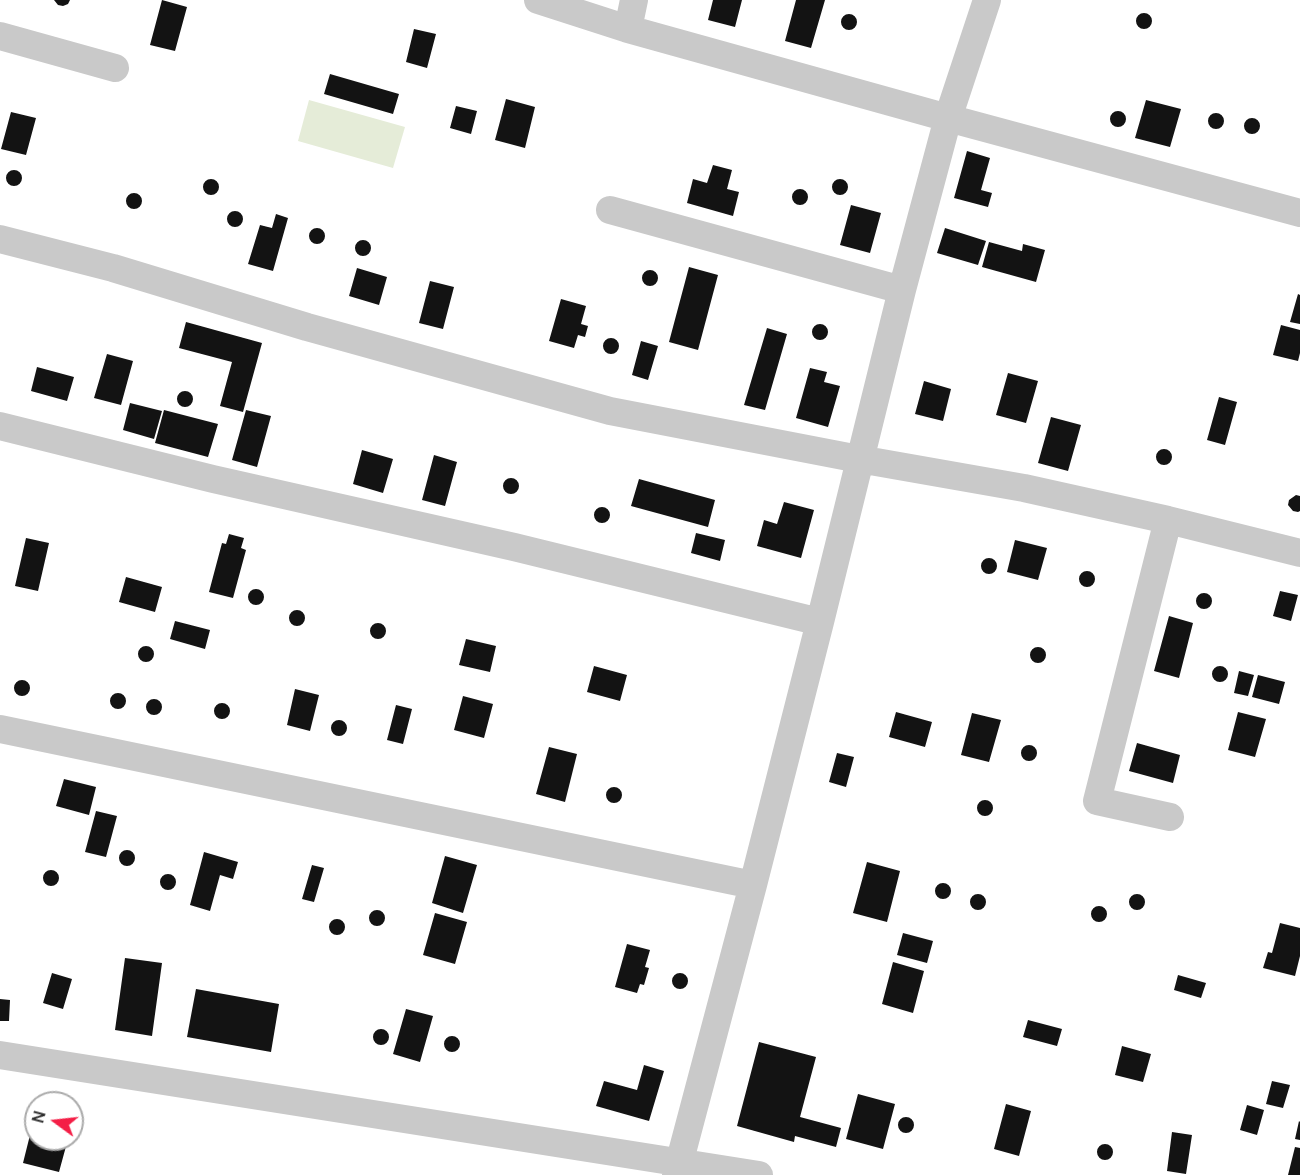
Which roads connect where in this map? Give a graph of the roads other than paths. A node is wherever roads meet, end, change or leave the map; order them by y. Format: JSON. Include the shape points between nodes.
{"nodes":[{"id":1,"x":538,"y":0,"type":"edge"},
{"id":2,"x":634,"y":0,"type":"edge"},
{"id":3,"x":987,"y":0,"type":"edge"},
{"id":4,"x":628,"y":29,"type":"junction"},
{"id":5,"x":0,"y":36,"type":"edge"},
{"id":6,"x":115,"y":68,"type":"dead end"},
{"id":7,"x":948,"y":118,"type":"junction"},
{"id":8,"x":1298,"y":205,"type":"edge"},
{"id":9,"x":610,"y":210,"type":"dead end"},
{"id":10,"x":0,"y":239,"type":"edge"},
{"id":11,"x":902,"y":290,"type":"junction"},
{"id":12,"x":0,"y":426,"type":"edge"},
{"id":13,"x":859,"y":459,"type":"junction"},
{"id":14,"x":1168,"y":520,"type":"junction"},
{"id":15,"x":1300,"y":553,"type":"edge"},
{"id":16,"x":820,"y":622,"type":"junction"},
{"id":17,"x":0,"y":729,"type":"edge"},
{"id":18,"x":1170,"y":817,"type":"dead end"},
{"id":19,"x":753,"y":885,"type":"junction"},
{"id":20,"x":0,"y":1055,"type":"edge"},
{"id":21,"x":677,"y":1169,"type":"edge"},
{"id":22,"x":759,"y":1175,"type":"edge"}],
"edges":[{"from":1,"to":4,"type":"street"},
{"from":2,"to":4,"type":"street"},
{"from":3,"to":7,"type":"street"},
{"from":4,"to":7,"type":"street"},
{"from":5,"to":6,"type":"street"},
{"from":7,"to":8,"type":"street"},
{"from":7,"to":11,"type":"street"},
{"from":9,"to":11,"type":"street"},
{"from":10,"to":13,"type":"street","via":[[610,411]]},
{"from":11,"to":13,"type":"street"},
{"from":12,"to":16,"type":"street"},
{"from":13,"to":14,"type":"street","via":[[1024,488]]},
{"from":13,"to":16,"type":"street"},
{"from":14,"to":15,"type":"street"},
{"from":14,"to":18,"type":"street","via":[[1097,801]]},
{"from":16,"to":19,"type":"street"},
{"from":17,"to":19,"type":"street"},
{"from":19,"to":21,"type":"street"},
{"from":20,"to":21,"type":"street"},
{"from":21,"to":22,"type":"street"}]}
